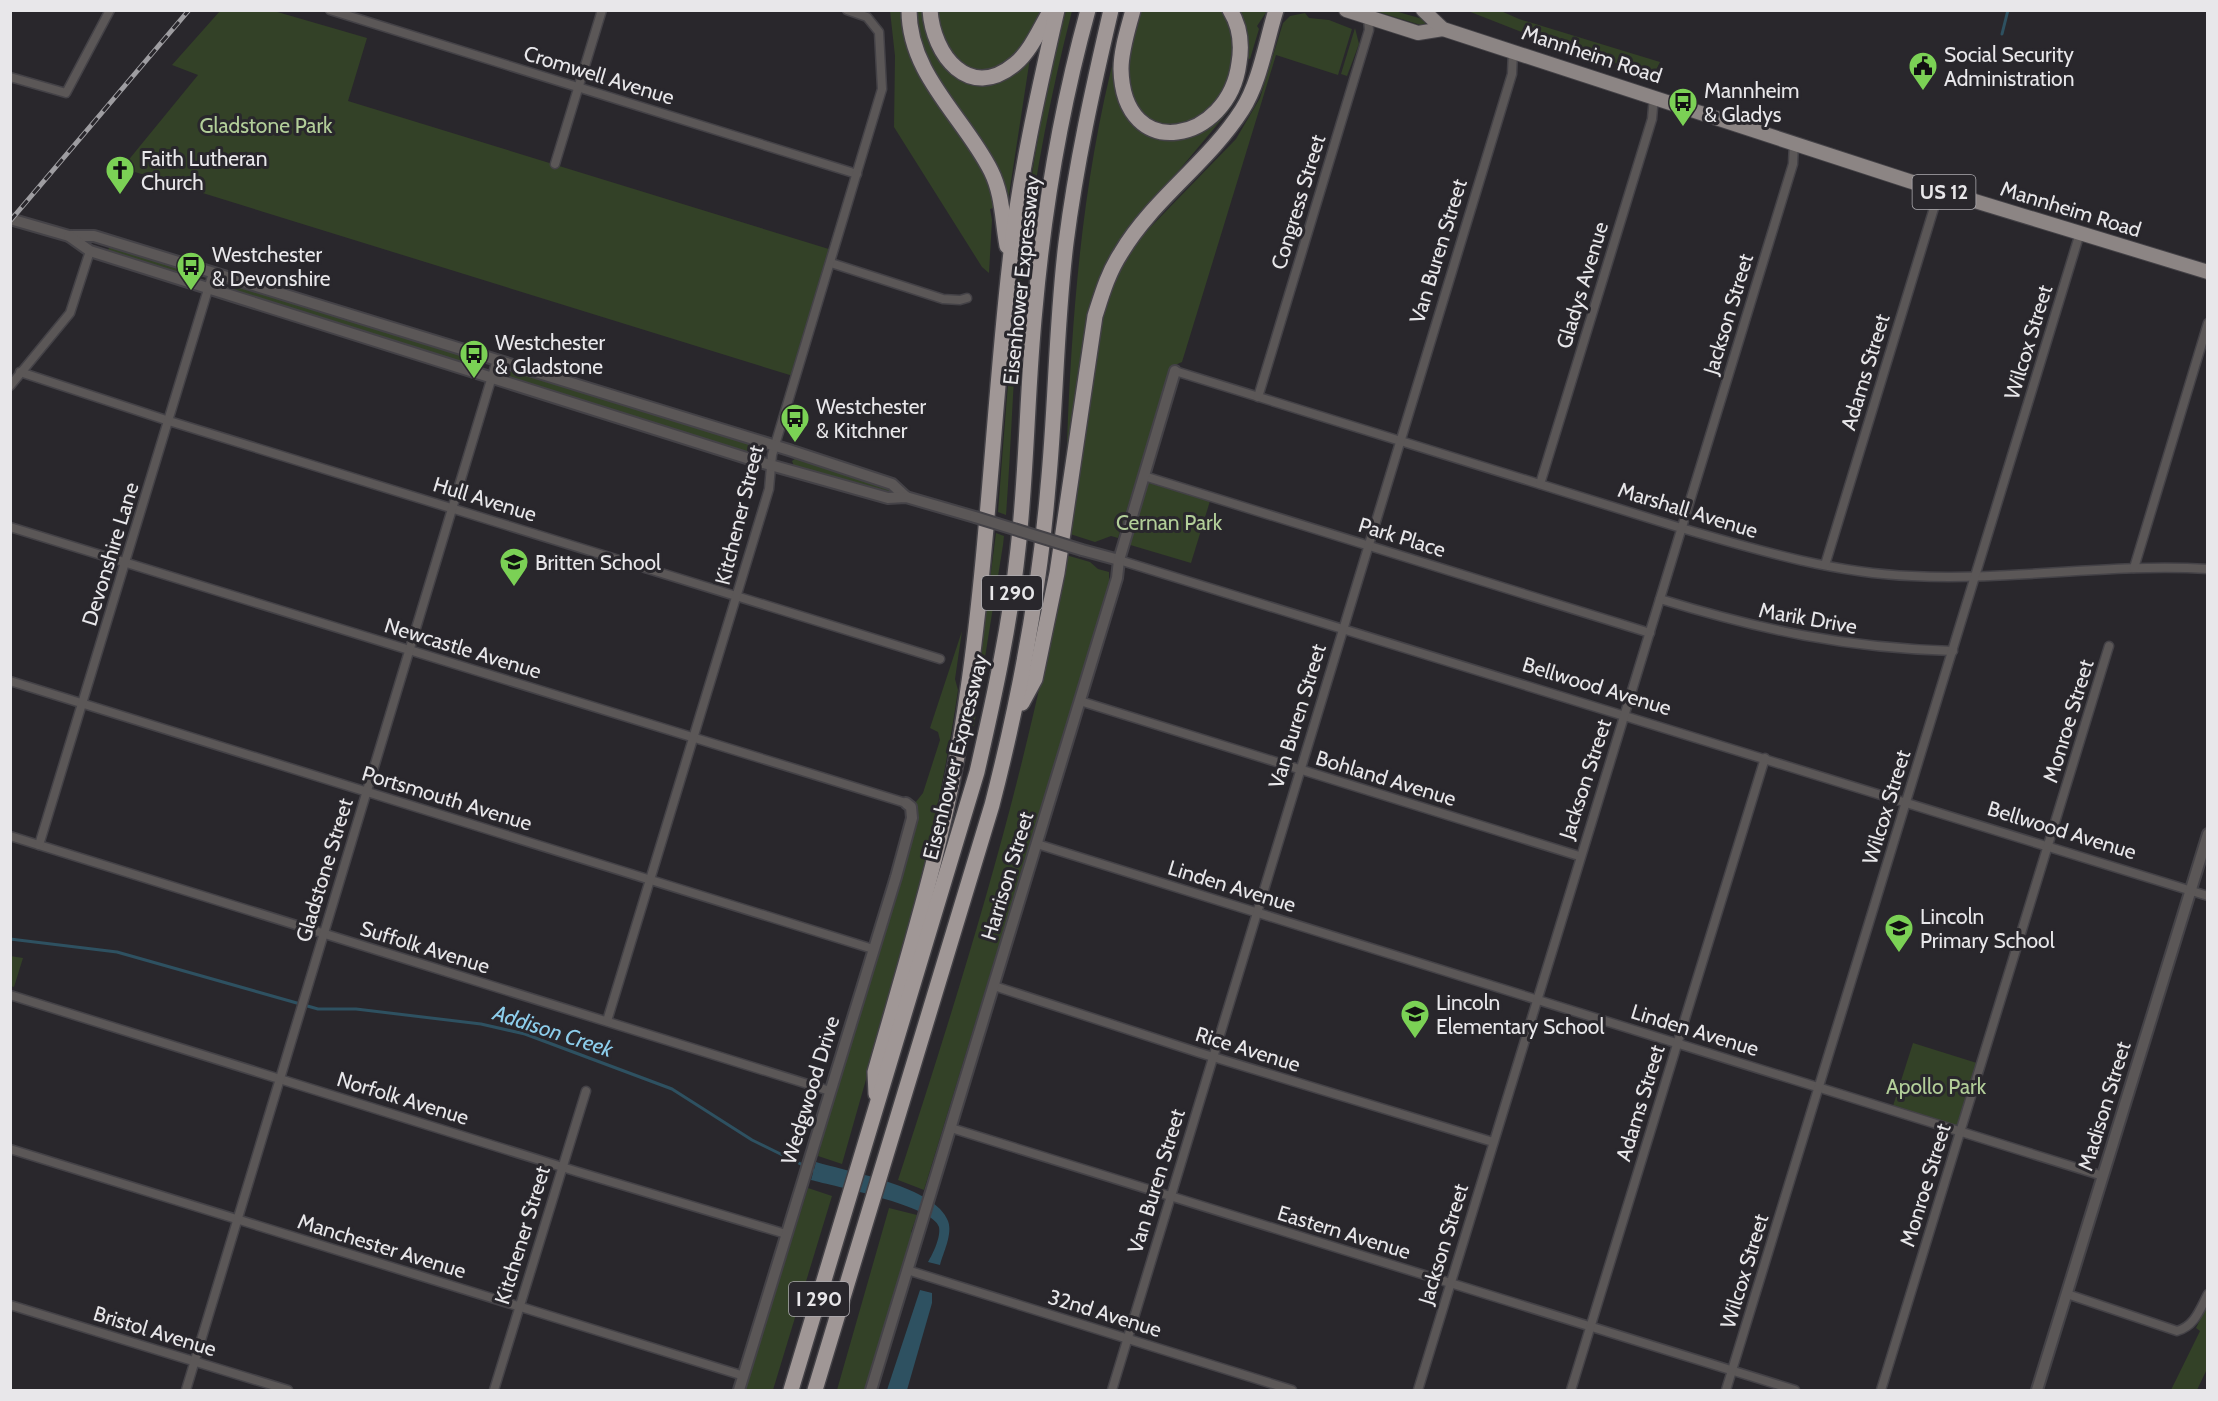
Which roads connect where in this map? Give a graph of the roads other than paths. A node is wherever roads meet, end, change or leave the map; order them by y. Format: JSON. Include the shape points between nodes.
{"nodes":[{"id":1,"x":110,"y":10,"type":"edge"},
{"id":2,"x":330,"y":10,"type":"edge"},
{"id":3,"x":602,"y":10,"type":"edge"},
{"id":4,"x":847,"y":10,"type":"edge"},
{"id":5,"x":909,"y":10,"type":"edge"},
{"id":6,"x":930,"y":10,"type":"edge"},
{"id":7,"x":1051,"y":10,"type":"edge"},
{"id":8,"x":1057,"y":10,"type":"edge"},
{"id":9,"x":1088,"y":10,"type":"edge"},
{"id":10,"x":1111,"y":10,"type":"edge"},
{"id":11,"x":1132,"y":10,"type":"edge"},
{"id":12,"x":1230,"y":10,"type":"edge"},
{"id":13,"x":1276,"y":10,"type":"edge"},
{"id":14,"x":1346,"y":10,"type":"edge"},
{"id":15,"x":1423,"y":10,"type":"edge"},
{"id":16,"x":1368,"y":17,"type":"junction"},
{"id":17,"x":1443,"y":29,"type":"junction"},
{"id":18,"x":1513,"y":51,"type":"junction"},
{"id":19,"x":10,"y":77,"type":"edge"},
{"id":20,"x":579,"y":88,"type":"junction"},
{"id":21,"x":1654,"y":96,"type":"junction"},
{"id":22,"x":1794,"y":143,"type":"junction"},
{"id":23,"x":555,"y":164,"type":"dead end"},
{"id":24,"x":857,"y":174,"type":"junction"},
{"id":25,"x":1934,"y":188,"type":"junction"},
{"id":26,"x":10,"y":219,"type":"edge"},
{"id":27,"x":2080,"y":234,"type":"junction"},
{"id":28,"x":69,"y":236,"type":"junction"},
{"id":29,"x":90,"y":251,"type":"junction"},
{"id":30,"x":1010,"y":260,"type":"junction"},
{"id":31,"x":831,"y":262,"type":"junction"},
{"id":32,"x":2208,"y":272,"type":"edge"},
{"id":33,"x":213,"y":273,"type":"junction"},
{"id":34,"x":208,"y":290,"type":"junction"},
{"id":35,"x":967,"y":298,"type":"dead end"},
{"id":36,"x":2208,"y":323,"type":"edge"},
{"id":37,"x":497,"y":360,"type":"junction"},
{"id":38,"x":1175,"y":371,"type":"joint"},
{"id":39,"x":20,"y":372,"type":"junction"},
{"id":40,"x":492,"y":378,"type":"junction"},
{"id":41,"x":10,"y":386,"type":"edge"},
{"id":42,"x":1258,"y":397,"type":"junction"},
{"id":43,"x":169,"y":421,"type":"junction"},
{"id":44,"x":1399,"y":441,"type":"junction"},
{"id":45,"x":775,"y":446,"type":"junction"},
{"id":46,"x":771,"y":465,"type":"junction"},
{"id":47,"x":1144,"y":476,"type":"junction"},
{"id":48,"x":1540,"y":484,"type":"junction"},
{"id":49,"x":906,"y":496,"type":"junction"},
{"id":50,"x":453,"y":508,"type":"junction"},
{"id":51,"x":10,"y":527,"type":"edge"},
{"id":52,"x":1681,"y":528,"type":"junction"},
{"id":53,"x":1368,"y":545,"type":"junction"},
{"id":54,"x":1119,"y":560,"type":"junction"},
{"id":55,"x":127,"y":563,"type":"junction"},
{"id":56,"x":1825,"y":565,"type":"junction"},
{"id":57,"x":2134,"y":568,"type":"junction"},
{"id":58,"x":2208,"y":569,"type":"edge"},
{"id":59,"x":1976,"y":577,"type":"junction"},
{"id":60,"x":737,"y":596,"type":"junction"},
{"id":61,"x":1660,"y":599,"type":"junction"},
{"id":62,"x":1342,"y":628,"type":"junction"},
{"id":63,"x":1650,"y":633,"type":"junction"},
{"id":64,"x":2109,"y":646,"type":"dead end"},
{"id":65,"x":410,"y":650,"type":"junction"},
{"id":66,"x":1953,"y":651,"type":"junction"},
{"id":67,"x":940,"y":659,"type":"dead end"},
{"id":68,"x":10,"y":681,"type":"edge"},
{"id":69,"x":1080,"y":701,"type":"junction"},
{"id":70,"x":82,"y":703,"type":"junction"},
{"id":71,"x":1624,"y":715,"type":"junction"},
{"id":72,"x":1014,"y":719,"type":"junction"},
{"id":73,"x":694,"y":738,"type":"junction"},
{"id":74,"x":1765,"y":758,"type":"junction"},
{"id":75,"x":1299,"y":771,"type":"junction"},
{"id":76,"x":367,"y":792,"type":"junction"},
{"id":77,"x":1906,"y":802,"type":"junction"},
{"id":78,"x":906,"y":803,"type":"joint"},
{"id":79,"x":2208,"y":834,"type":"edge"},
{"id":80,"x":10,"y":836,"type":"edge"},
{"id":81,"x":1037,"y":844,"type":"junction"},
{"id":82,"x":39,"y":845,"type":"junction"},
{"id":83,"x":2048,"y":846,"type":"junction"},
{"id":84,"x":1579,"y":856,"type":"junction"},
{"id":85,"x":650,"y":880,"type":"junction"},
{"id":86,"x":2190,"y":890,"type":"junction"},
{"id":87,"x":2208,"y":896,"type":"edge"},
{"id":88,"x":1256,"y":912,"type":"junction"},
{"id":89,"x":323,"y":934,"type":"junction"},
{"id":90,"x":873,"y":949,"type":"junction"},
{"id":91,"x":994,"y":986,"type":"junction"},
{"id":92,"x":10,"y":995,"type":"edge"},
{"id":93,"x":1536,"y":1000,"type":"junction"},
{"id":94,"x":607,"y":1021,"type":"junction"},
{"id":95,"x":1677,"y":1043,"type":"junction"},
{"id":96,"x":1212,"y":1057,"type":"junction"},
{"id":97,"x":279,"y":1078,"type":"junction"},
{"id":98,"x":1820,"y":1088,"type":"junction"},
{"id":99,"x":586,"y":1091,"type":"dead end"},
{"id":100,"x":830,"y":1091,"type":"junction"},
{"id":101,"x":877,"y":1105,"type":"junction"},
{"id":102,"x":951,"y":1128,"type":"junction"},
{"id":103,"x":1961,"y":1132,"type":"junction"},
{"id":104,"x":1493,"y":1142,"type":"junction"},
{"id":105,"x":10,"y":1149,"type":"edge"},
{"id":106,"x":562,"y":1167,"type":"junction"},
{"id":107,"x":2103,"y":1176,"type":"junction"},
{"id":108,"x":1170,"y":1197,"type":"junction"},
{"id":109,"x":237,"y":1220,"type":"junction"},
{"id":110,"x":786,"y":1234,"type":"junction"},
{"id":111,"x":907,"y":1270,"type":"junction"},
{"id":112,"x":1450,"y":1284,"type":"junction"},
{"id":113,"x":2067,"y":1294,"type":"junction"},
{"id":114,"x":2208,"y":1294,"type":"edge"},
{"id":115,"x":10,"y":1305,"type":"edge"},
{"id":116,"x":519,"y":1308,"type":"junction"},
{"id":117,"x":1590,"y":1328,"type":"junction"},
{"id":118,"x":1127,"y":1340,"type":"junction"},
{"id":119,"x":827,"y":1353,"type":"junction"},
{"id":120,"x":195,"y":1361,"type":"junction"},
{"id":121,"x":1732,"y":1371,"type":"junction"},
{"id":122,"x":744,"y":1376,"type":"junction"},
{"id":123,"x":186,"y":1390,"type":"edge"},
{"id":124,"x":288,"y":1390,"type":"edge"},
{"id":125,"x":494,"y":1390,"type":"edge"},
{"id":126,"x":739,"y":1390,"type":"edge"},
{"id":127,"x":791,"y":1390,"type":"edge"},
{"id":128,"x":815,"y":1390,"type":"edge"},
{"id":129,"x":825,"y":1390,"type":"edge"},
{"id":130,"x":871,"y":1390,"type":"edge"},
{"id":131,"x":1112,"y":1390,"type":"edge"},
{"id":132,"x":1292,"y":1390,"type":"edge"},
{"id":133,"x":1418,"y":1390,"type":"edge"},
{"id":134,"x":1571,"y":1390,"type":"edge"},
{"id":135,"x":1726,"y":1390,"type":"edge"},
{"id":136,"x":1796,"y":1390,"type":"edge"},
{"id":137,"x":1881,"y":1390,"type":"edge"},
{"id":138,"x":2037,"y":1390,"type":"edge"}],
"edges":[{"from":1,"to":19,"type":"street","via":[[66,93]]},
{"from":2,"to":20,"type":"street","name":"Cromwell Avenue"},
{"from":3,"to":20,"type":"street"},
{"from":4,"to":24,"type":"street","name":"Kitchener Street","via":[[867,17],[879,32],[882,89]]},
{"from":5,"to":30,"type":"highway","via":[[911,34],[922,66],[996,182]]},
{"from":6,"to":7,"type":"highway","via":[[933,34],[945,58],[962,72],[982,78],[1014,64]]},
{"from":8,"to":30,"type":"highway","via":[[1039,88]]},
{"from":9,"to":101,"type":"highway","name":"Eisenhower Expressway","number":"I 290","via":[[1048,194],[1035,311],[1022,519],[999,678],[977,772]]},
{"from":10,"to":72,"type":"highway","name":"Eisenhower Expressway","number":"I 290","via":[[1080,147],[1067,232],[1043,542]]},
{"from":11,"to":12,"type":"highway","via":[[1121,68],[1129,105],[1139,120],[1152,129],[1179,134],[1209,118],[1232,89],[1241,50],[1239,31]]},
{"from":13,"to":72,"type":"highway","via":[[1243,110],[1140,226],[1106,281],[1095,316],[1041,653],[1035,679]]},
{"from":14,"to":16,"type":"main road","name":"Mannheim Road","number":"US 12"},
{"from":15,"to":17,"type":"main road","name":"Mannheim Road","number":"US 12"},
{"from":16,"to":17,"type":"main road","name":"Mannheim Road","number":"US 12","via":[[1418,33]]},
{"from":16,"to":42,"type":"street","name":"Congress Street","via":[[1369,30]]},
{"from":17,"to":18,"type":"main road","name":"Mannheim Road","number":"US 12"},
{"from":18,"to":21,"type":"main road","name":"Mannheim Road","number":"US 12"},
{"from":18,"to":44,"type":"street","name":"Van Buren Street","via":[[1512,74]]},
{"from":20,"to":23,"type":"street"},
{"from":20,"to":24,"type":"street","name":"Cromwell Avenue"},
{"from":21,"to":22,"type":"main road","name":"Mannheim Road","number":"US 12"},
{"from":21,"to":48,"type":"street","name":"Gladys Avenue","via":[[1648,133]]},
{"from":22,"to":25,"type":"main road","name":"Mannheim Road","number":"US 12"},
{"from":22,"to":52,"type":"street","name":"Jackson Street","via":[[1793,164]]},
{"from":24,"to":31,"type":"street","name":"Kitchener Street"},
{"from":25,"to":27,"type":"main road","name":"Mannheim Road","number":"US 12"},
{"from":25,"to":56,"type":"street","name":"Adams Street","via":[[1934,208]]},
{"from":26,"to":28,"type":"street"},
{"from":27,"to":32,"type":"main road","name":"Mannheim Road","number":"US 12"},
{"from":27,"to":59,"type":"street","name":"Wilcox Street"},
{"from":28,"to":29,"type":"street"},
{"from":28,"to":33,"type":"street","via":[[94,236]]},
{"from":29,"to":34,"type":"street"},
{"from":29,"to":39,"type":"street","via":[[70,314]]},
{"from":30,"to":101,"type":"highway","via":[[987,534],[965,710],[948,802],[875,1072]]},
{"from":31,"to":35,"type":"street","via":[[944,298]]},
{"from":31,"to":45,"type":"street","name":"Kitchener Street"},
{"from":33,"to":34,"type":"street","name":"Devonshire Lane"},
{"from":33,"to":37,"type":"street"},
{"from":34,"to":40,"type":"street"},
{"from":34,"to":43,"type":"street","name":"Devonshire Lane"},
{"from":36,"to":57,"type":"street"},
{"from":37,"to":40,"type":"street","name":"Gladstone Street"},
{"from":37,"to":45,"type":"street"},
{"from":38,"to":42,"type":"street","name":"Marshall Avenue"},
{"from":38,"to":47,"type":"street","name":"Harrison Street"},
{"from":39,"to":41,"type":"street"},
{"from":39,"to":43,"type":"street","name":"Hull Avenue"},
{"from":40,"to":46,"type":"street"},
{"from":40,"to":50,"type":"street","name":"Gladstone Street"},
{"from":42,"to":44,"type":"street","name":"Marshall Avenue"},
{"from":43,"to":50,"type":"street","name":"Hull Avenue"},
{"from":43,"to":55,"type":"street","name":"Devonshire Lane"},
{"from":44,"to":48,"type":"street","name":"Marshall Avenue"},
{"from":44,"to":53,"type":"street","name":"Van Buren Street"},
{"from":45,"to":46,"type":"street","name":"Kitchener Street"},
{"from":45,"to":49,"type":"street","via":[[892,484]]},
{"from":46,"to":49,"type":"street","via":[[888,498]]},
{"from":46,"to":60,"type":"street","name":"Kitchener Street","via":[[769,489]]},
{"from":47,"to":53,"type":"street","name":"Park Place"},
{"from":47,"to":54,"type":"street","name":"Harrison Street"},
{"from":48,"to":52,"type":"street","name":"Marshall Avenue"},
{"from":49,"to":54,"type":"street","name":"Bellwood Avenue","bridge":true},
{"from":50,"to":60,"type":"street","name":"Hull Avenue"},
{"from":50,"to":65,"type":"street","name":"Gladstone Street"},
{"from":51,"to":55,"type":"street","name":"Newcastle Avenue"},
{"from":52,"to":56,"type":"street","name":"Marshall Avenue"},
{"from":52,"to":61,"type":"street","name":"Jackson Street"},
{"from":53,"to":62,"type":"street","name":"Van Buren Street"},
{"from":53,"to":63,"type":"street","name":"Park Place"},
{"from":54,"to":62,"type":"street","name":"Bellwood Avenue"},
{"from":54,"to":69,"type":"street","name":"Harrison Street","via":[[1118,578]]},
{"from":55,"to":65,"type":"street","name":"Newcastle Avenue"},
{"from":55,"to":70,"type":"street","name":"Devonshire Lane"},
{"from":56,"to":59,"type":"street","name":"Marshall Avenue","via":[[1912,576]]},
{"from":57,"to":58,"type":"street","name":"Marshall Avenue"},
{"from":57,"to":59,"type":"street","name":"Marshall Avenue"},
{"from":59,"to":66,"type":"street","name":"Wilcox Street"},
{"from":60,"to":67,"type":"street","name":"Hull Avenue"},
{"from":60,"to":73,"type":"street","name":"Kitchener Street"},
{"from":61,"to":63,"type":"street","name":"Jackson Street"},
{"from":61,"to":66,"type":"street","name":"Marik Drive","via":[[1798,636],[1874,647]]},
{"from":62,"to":71,"type":"street","name":"Bellwood Avenue"},
{"from":62,"to":75,"type":"street","name":"Van Buren Street"},
{"from":63,"to":71,"type":"street","name":"Jackson Street"},
{"from":64,"to":83,"type":"street","name":"Monroe Street"},
{"from":65,"to":73,"type":"street","name":"Newcastle Avenue"},
{"from":65,"to":76,"type":"street","name":"Gladstone Street"},
{"from":66,"to":77,"type":"street","name":"Wilcox Street"},
{"from":68,"to":70,"type":"street","name":"Portsmouth Avenue"},
{"from":69,"to":75,"type":"street","name":"Bohland Avenue"},
{"from":69,"to":81,"type":"street","name":"Harrison Street"},
{"from":70,"to":76,"type":"street","name":"Portsmouth Avenue"},
{"from":70,"to":82,"type":"street","name":"Devonshire Lane"},
{"from":71,"to":74,"type":"street","name":"Bellwood Avenue"},
{"from":71,"to":84,"type":"street","name":"Jackson Street"},
{"from":72,"to":119,"type":"highway","name":"Eisenhower Expressway","number":"I 290","via":[[992,805]]},
{"from":73,"to":78,"type":"street","name":"Newcastle Avenue"},
{"from":73,"to":85,"type":"street","name":"Kitchener Street"},
{"from":74,"to":77,"type":"street","name":"Bellwood Avenue"},
{"from":74,"to":95,"type":"street","name":"Adams Street"},
{"from":75,"to":84,"type":"street","name":"Bohland Avenue"},
{"from":75,"to":88,"type":"street","name":"Van Buren Street"},
{"from":76,"to":85,"type":"street","name":"Portsmouth Avenue"},
{"from":76,"to":89,"type":"street","name":"Gladstone Street"},
{"from":77,"to":83,"type":"street","name":"Bellwood Avenue"},
{"from":77,"to":98,"type":"street","name":"Wilcox Street"},
{"from":78,"to":90,"type":"street","name":"Wedgwood Drive","via":[[911,807],[912,818]]},
{"from":79,"to":86,"type":"street","name":"Madison Street"},
{"from":80,"to":82,"type":"street","name":"Suffolk Avenue"},
{"from":81,"to":88,"type":"street","name":"Linden Avenue"},
{"from":81,"to":91,"type":"street","name":"Harrison Street"},
{"from":82,"to":89,"type":"street","name":"Suffolk Avenue"},
{"from":83,"to":86,"type":"street","name":"Bellwood Avenue"},
{"from":83,"to":103,"type":"street","name":"Monroe Street"},
{"from":84,"to":93,"type":"street","name":"Jackson Street"},
{"from":85,"to":90,"type":"street","name":"Portsmouth Avenue"},
{"from":85,"to":94,"type":"street","name":"Kitchener Street"},
{"from":86,"to":87,"type":"street","name":"Bellwood Avenue"},
{"from":86,"to":107,"type":"street","name":"Madison Street"},
{"from":88,"to":93,"type":"street","name":"Linden Avenue"},
{"from":88,"to":96,"type":"street","name":"Van Buren Street"},
{"from":89,"to":94,"type":"street","name":"Suffolk Avenue"},
{"from":89,"to":97,"type":"street","name":"Gladstone Street"},
{"from":90,"to":100,"type":"street","name":"Wedgwood Drive"},
{"from":91,"to":96,"type":"street","name":"Rice Avenue"},
{"from":91,"to":102,"type":"street","name":"Harrison Street"},
{"from":92,"to":97,"type":"street","name":"Norfolk Avenue"},
{"from":93,"to":95,"type":"street","name":"Linden Avenue"},
{"from":93,"to":104,"type":"street","name":"Jackson Street"},
{"from":94,"to":100,"type":"street","name":"Suffolk Avenue"},
{"from":95,"to":98,"type":"street","name":"Linden Avenue"},
{"from":95,"to":117,"type":"street","name":"Adams Street"},
{"from":96,"to":104,"type":"street","name":"Rice Avenue"},
{"from":96,"to":108,"type":"street","name":"Van Buren Street"},
{"from":97,"to":106,"type":"street","name":"Norfolk Avenue"},
{"from":97,"to":109,"type":"street","name":"Gladstone Street"},
{"from":98,"to":103,"type":"street","name":"Linden Avenue"},
{"from":98,"to":121,"type":"street","name":"Wilcox Street"},
{"from":99,"to":106,"type":"street","name":"Kitchener Street"},
{"from":100,"to":110,"type":"street","name":"Wedgwood Drive"},
{"from":101,"to":127,"type":"highway","name":"Eisenhower Expressway","number":"I 290"},
{"from":102,"to":108,"type":"street","name":"Eastern Avenue"},
{"from":102,"to":111,"type":"street","name":"Harrison Street"},
{"from":103,"to":107,"type":"street","name":"Linden Avenue"},
{"from":103,"to":137,"type":"street","name":"Monroe Street"},
{"from":104,"to":112,"type":"street","name":"Jackson Street"},
{"from":105,"to":109,"type":"street","name":"Manchester Avenue"},
{"from":106,"to":110,"type":"street","name":"Norfolk Avenue"},
{"from":106,"to":116,"type":"street","name":"Kitchener Street"},
{"from":107,"to":113,"type":"street","name":"Madison Street"},
{"from":108,"to":112,"type":"street","name":"Eastern Avenue"},
{"from":108,"to":118,"type":"street","name":"Van Buren Street"},
{"from":109,"to":116,"type":"street","name":"Manchester Avenue"},
{"from":109,"to":120,"type":"street","name":"Gladstone Street"},
{"from":110,"to":122,"type":"street","name":"Wedgwood Drive"},
{"from":111,"to":118,"type":"street","name":"32nd Avenue"},
{"from":111,"to":130,"type":"street","name":"Harrison Street"},
{"from":112,"to":117,"type":"street","name":"Eastern Avenue"},
{"from":112,"to":133,"type":"street","name":"Jackson Street"},
{"from":113,"to":114,"type":"street","via":[[2177,1331],[2196,1317]]},
{"from":113,"to":138,"type":"street","name":"Madison Street"},
{"from":115,"to":120,"type":"street","name":"Bristol Avenue"},
{"from":116,"to":122,"type":"street","name":"Manchester Avenue"},
{"from":116,"to":125,"type":"street","name":"Kitchener Street"},
{"from":117,"to":121,"type":"street","name":"Eastern Avenue"},
{"from":117,"to":134,"type":"street","name":"Adams Street"},
{"from":118,"to":131,"type":"street","name":"Van Buren Street"},
{"from":118,"to":132,"type":"street","name":"32nd Avenue"},
{"from":119,"to":128,"type":"highway","name":"Eisenhower Expressway","number":"I 290"},
{"from":119,"to":129,"type":"highway"},
{"from":120,"to":123,"type":"street","name":"Gladstone Street"},
{"from":120,"to":124,"type":"street","name":"Bristol Avenue"},
{"from":121,"to":135,"type":"street","name":"Wilcox Street"},
{"from":121,"to":136,"type":"street","name":"Eastern Avenue"},
{"from":122,"to":126,"type":"street","name":"Wedgwood Drive"}]}
